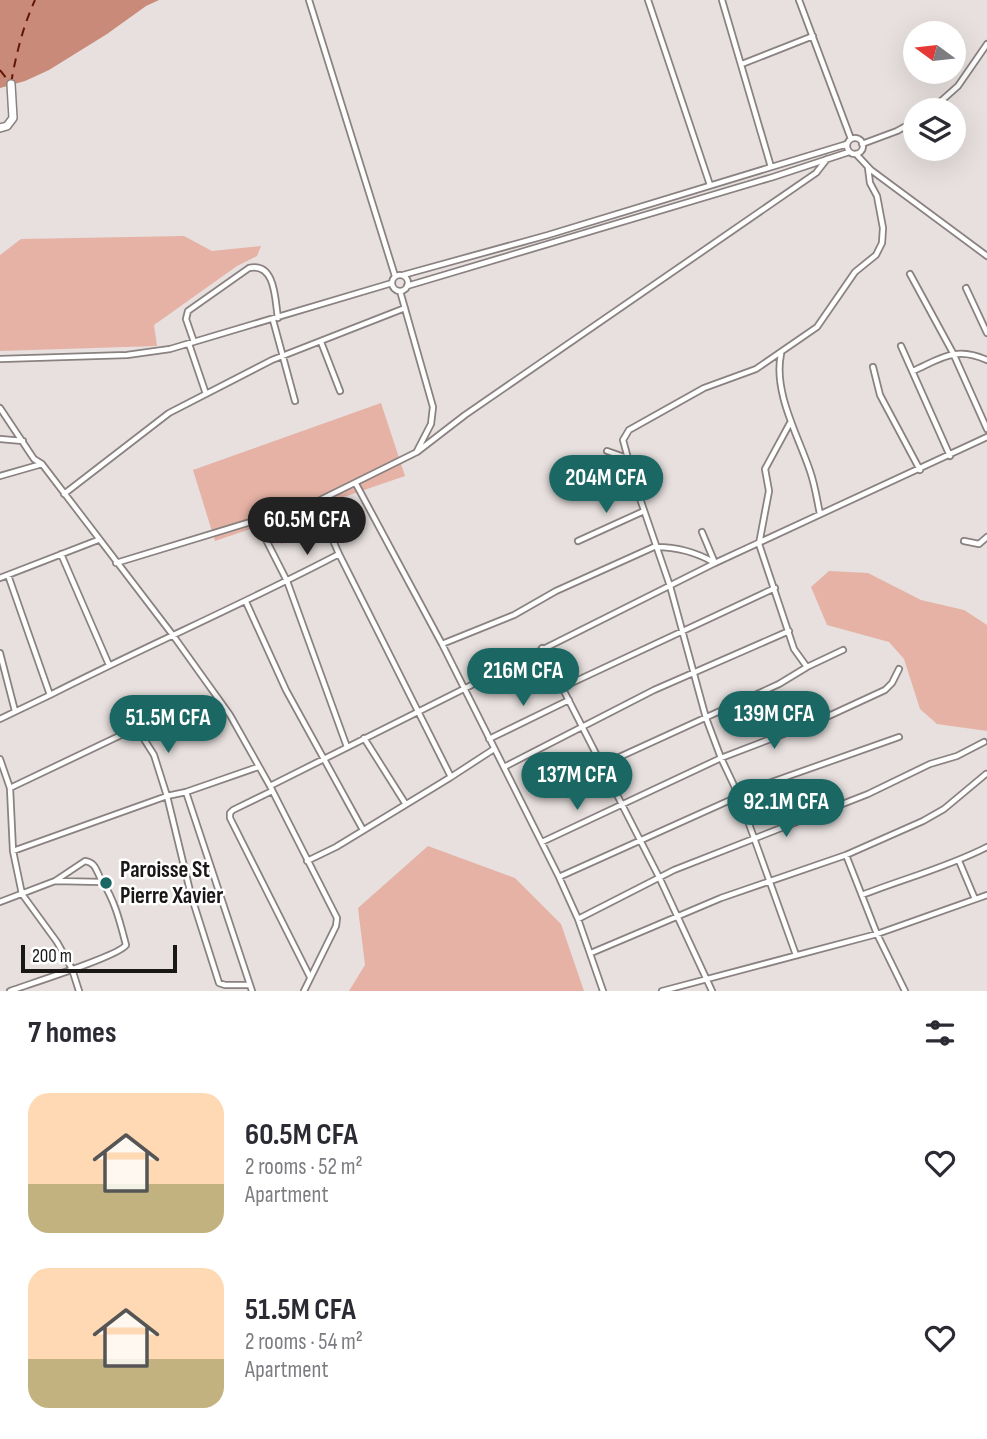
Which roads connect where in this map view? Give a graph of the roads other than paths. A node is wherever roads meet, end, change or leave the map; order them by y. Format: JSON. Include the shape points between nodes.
{"nodes":[{"id":1,"x":309,"y":0,"type":"edge"},
{"id":2,"x":648,"y":0,"type":"edge"},
{"id":3,"x":722,"y":0,"type":"edge"},
{"id":4,"x":799,"y":0,"type":"edge"},
{"id":5,"x":813,"y":36,"type":"junction"},
{"id":6,"x":987,"y":44,"type":"edge"},
{"id":7,"x":742,"y":64,"type":"junction"},
{"id":8,"x":11,"y":84,"type":"dead end"},
{"id":9,"x":944,"y":98,"type":"edge"},
{"id":10,"x":0,"y":128,"type":"edge"},
{"id":11,"x":903,"y":128,"type":"edge"},
{"id":12,"x":851,"y":139,"type":"junction"},
{"id":13,"x":847,"y":144,"type":"junction"},
{"id":14,"x":862,"y":144,"type":"junction"},
{"id":15,"x":849,"y":152,"type":"junction"},
{"id":16,"x":856,"y":154,"type":"junction"},
{"id":17,"x":827,"y":159,"type":"junction"},
{"id":18,"x":771,"y":167,"type":"junction"},
{"id":19,"x":868,"y":168,"type":"junction"},
{"id":20,"x":710,"y":186,"type":"junction"},
{"id":21,"x":987,"y":256,"type":"edge"},
{"id":22,"x":910,"y":274,"type":"dead end"},
{"id":23,"x":402,"y":275,"type":"junction"},
{"id":24,"x":396,"y":276,"type":"junction"},
{"id":25,"x":392,"y":284,"type":"junction"},
{"id":26,"x":407,"y":286,"type":"junction"},
{"id":27,"x":966,"y":288,"type":"dead end"},
{"id":28,"x":400,"y":291,"type":"junction"},
{"id":29,"x":405,"y":307,"type":"junction"},
{"id":30,"x":276,"y":319,"type":"junction"},
{"id":31,"x":987,"y":334,"type":"edge"},
{"id":32,"x":321,"y":342,"type":"junction"},
{"id":33,"x":192,"y":343,"type":"junction"},
{"id":34,"x":901,"y":346,"type":"dead end"},
{"id":35,"x":781,"y":352,"type":"junction"},
{"id":36,"x":953,"y":353,"type":"junction"},
{"id":37,"x":284,"y":356,"type":"junction"},
{"id":38,"x":0,"y":359,"type":"edge"},
{"id":39,"x":987,"y":360,"type":"edge"},
{"id":40,"x":866,"y":367,"type":"dead end"},
{"id":41,"x":912,"y":371,"type":"junction"},
{"id":42,"x":340,"y":391,"type":"dead end"},
{"id":43,"x":206,"y":394,"type":"junction"},
{"id":44,"x":295,"y":401,"type":"dead end"},
{"id":45,"x":0,"y":408,"type":"edge"},
{"id":46,"x":790,"y":423,"type":"junction"},
{"id":47,"x":987,"y":429,"type":"edge"},
{"id":48,"x":987,"y":437,"type":"edge"},
{"id":49,"x":0,"y":439,"type":"edge"},
{"id":50,"x":23,"y":442,"type":"junction"},
{"id":51,"x":417,"y":452,"type":"junction"},
{"id":52,"x":607,"y":452,"type":"dead end"},
{"id":53,"x":950,"y":456,"type":"junction"},
{"id":54,"x":627,"y":458,"type":"junction"},
{"id":55,"x":41,"y":464,"type":"junction"},
{"id":56,"x":920,"y":470,"type":"junction"},
{"id":57,"x":0,"y":476,"type":"edge"},
{"id":58,"x":356,"y":484,"type":"junction"},
{"id":59,"x":64,"y":494,"type":"junction"},
{"id":60,"x":316,"y":502,"type":"junction"},
{"id":61,"x":644,"y":511,"type":"junction"},
{"id":62,"x":820,"y":514,"type":"junction"},
{"id":63,"x":257,"y":522,"type":"junction"},
{"id":64,"x":702,"y":531,"type":"dead end"},
{"id":65,"x":987,"y":537,"type":"edge"},
{"id":66,"x":98,"y":540,"type":"junction"},
{"id":67,"x":578,"y":541,"type":"dead end"},
{"id":68,"x":964,"y":541,"type":"dead end"},
{"id":69,"x":759,"y":544,"type":"junction"},
{"id":70,"x":656,"y":547,"type":"junction"},
{"id":71,"x":61,"y":554,"type":"junction"},
{"id":72,"x":339,"y":554,"type":"junction"},
{"id":73,"x":116,"y":563,"type":"junction"},
{"id":74,"x":715,"y":563,"type":"junction"},
{"id":75,"x":8,"y":575,"type":"junction"},
{"id":76,"x":0,"y":578,"type":"edge"},
{"id":77,"x":287,"y":581,"type":"junction"},
{"id":78,"x":670,"y":586,"type":"junction"},
{"id":79,"x":775,"y":588,"type":"junction"},
{"id":80,"x":246,"y":602,"type":"junction"},
{"id":81,"x":681,"y":631,"type":"junction"},
{"id":82,"x":789,"y":631,"type":"junction"},
{"id":83,"x":172,"y":634,"type":"junction"},
{"id":84,"x":442,"y":644,"type":"junction"},
{"id":85,"x":542,"y":648,"type":"junction"},
{"id":86,"x":843,"y":650,"type":"dead end"},
{"id":87,"x":0,"y":653,"type":"edge"},
{"id":88,"x":109,"y":665,"type":"junction"},
{"id":89,"x":807,"y":667,"type":"junction"},
{"id":90,"x":899,"y":669,"type":"dead end"},
{"id":91,"x":693,"y":674,"type":"junction"},
{"id":92,"x":563,"y":687,"type":"junction"},
{"id":93,"x":463,"y":689,"type":"junction"},
{"id":94,"x":50,"y":695,"type":"junction"},
{"id":95,"x":569,"y":699,"type":"junction"},
{"id":96,"x":15,"y":711,"type":"junction"},
{"id":97,"x":416,"y":712,"type":"junction"},
{"id":98,"x":161,"y":716,"type":"dead end"},
{"id":99,"x":706,"y":718,"type":"junction"},
{"id":100,"x":0,"y":719,"type":"edge"},
{"id":101,"x":582,"y":727,"type":"junction"},
{"id":102,"x":136,"y":728,"type":"junction"},
{"id":103,"x":899,"y":737,"type":"dead end"},
{"id":104,"x":363,"y":738,"type":"junction"},
{"id":105,"x":489,"y":739,"type":"junction"},
{"id":106,"x":984,"y":742,"type":"dead end"},
{"id":107,"x":348,"y":747,"type":"junction"},
{"id":108,"x":494,"y":749,"type":"junction"},
{"id":109,"x":721,"y":758,"type":"junction"},
{"id":110,"x":0,"y":759,"type":"edge"},
{"id":111,"x":323,"y":759,"type":"junction"},
{"id":112,"x":602,"y":765,"type":"junction"},
{"id":113,"x":258,"y":767,"type":"junction"},
{"id":114,"x":504,"y":767,"type":"junction"},
{"id":115,"x":986,"y":774,"type":"edge"},
{"id":116,"x":451,"y":777,"type":"junction"},
{"id":117,"x":10,"y":788,"type":"junction"},
{"id":118,"x":271,"y":788,"type":"junction"},
{"id":119,"x":547,"y":788,"type":"dead end"},
{"id":120,"x":186,"y":792,"type":"junction"},
{"id":121,"x":167,"y":796,"type":"junction"},
{"id":122,"x":738,"y":796,"type":"junction"},
{"id":123,"x":405,"y":803,"type":"junction"},
{"id":124,"x":622,"y":804,"type":"junction"},
{"id":125,"x":363,"y":830,"type":"junction"},
{"id":126,"x":754,"y":838,"type":"junction"},
{"id":127,"x":640,"y":840,"type":"junction"},
{"id":128,"x":542,"y":842,"type":"junction"},
{"id":129,"x":987,"y":847,"type":"edge"},
{"id":130,"x":13,"y":851,"type":"junction"},
{"id":131,"x":846,"y":855,"type":"junction"},
{"id":132,"x":307,"y":861,"type":"junction"},
{"id":133,"x":959,"y":861,"type":"junction"},
{"id":134,"x":559,"y":877,"type":"junction"},
{"id":135,"x":660,"y":878,"type":"junction"},
{"id":136,"x":55,"y":881,"type":"junction"},
{"id":137,"x":768,"y":881,"type":"junction"},
{"id":138,"x":102,"y":882,"type":"junction"},
{"id":139,"x":22,"y":894,"type":"junction"},
{"id":140,"x":862,"y":895,"type":"junction"},
{"id":141,"x":987,"y":895,"type":"edge"},
{"id":142,"x":975,"y":900,"type":"junction"},
{"id":143,"x":0,"y":902,"type":"edge"},
{"id":144,"x":678,"y":916,"type":"junction"},
{"id":145,"x":579,"y":919,"type":"junction"},
{"id":146,"x":877,"y":934,"type":"junction"},
{"id":147,"x":591,"y":953,"type":"junction"},
{"id":148,"x":796,"y":955,"type":"junction"},
{"id":149,"x":72,"y":968,"type":"junction"},
{"id":150,"x":310,"y":977,"type":"junction"},
{"id":151,"x":705,"y":978,"type":"junction"},
{"id":152,"x":250,"y":985,"type":"junction"},
{"id":153,"x":10,"y":991,"type":"edge"},
{"id":154,"x":79,"y":991,"type":"edge"},
{"id":155,"x":252,"y":991,"type":"edge"},
{"id":156,"x":304,"y":991,"type":"edge"},
{"id":157,"x":603,"y":991,"type":"edge"},
{"id":158,"x":662,"y":991,"type":"edge"},
{"id":159,"x":712,"y":991,"type":"edge"},
{"id":160,"x":905,"y":991,"type":"edge"}],
"edges":[{"from":1,"to":24,"type":"street"},
{"from":2,"to":20,"type":"street"},
{"from":3,"to":7,"type":"street"},
{"from":4,"to":5,"type":"street"},
{"from":5,"to":7,"type":"street"},
{"from":5,"to":12,"type":"street"},
{"from":6,"to":9,"type":"street"},
{"from":7,"to":18,"type":"street"},
{"from":8,"to":10,"type":"highway","via":[[13,118]]},
{"from":11,"to":14,"type":"street"},
{"from":12,"to":13,"type":"street"},
{"from":12,"to":14,"type":"street"},
{"from":13,"to":15,"type":"street"},
{"from":13,"to":18,"type":"street"},
{"from":14,"to":16,"type":"street"},
{"from":15,"to":16,"type":"street"},
{"from":15,"to":17,"type":"street"},
{"from":16,"to":19,"type":"street"},
{"from":17,"to":26,"type":"street"},
{"from":17,"to":51,"type":"street","via":[[816,173]]},
{"from":18,"to":20,"type":"street"},
{"from":19,"to":21,"type":"street"},
{"from":19,"to":35,"type":"street","via":[[883,228],[880,249],[855,272],[817,327]]},
{"from":20,"to":23,"type":"street"},
{"from":22,"to":36,"type":"street"},
{"from":23,"to":24,"type":"street"},
{"from":23,"to":26,"type":"street","via":[[408,279]]},
{"from":24,"to":25,"type":"street"},
{"from":25,"to":28,"type":"street"},
{"from":25,"to":30,"type":"street"},
{"from":26,"to":28,"type":"street"},
{"from":27,"to":31,"type":"street"},
{"from":28,"to":29,"type":"street"},
{"from":29,"to":32,"type":"street"},
{"from":29,"to":51,"type":"street","via":[[433,407],[431,424]]},
{"from":30,"to":33,"type":"street"},
{"from":30,"to":33,"type":"street","via":[[270,276],[260,268],[249,268],[188,311]]},
{"from":30,"to":37,"type":"street"},
{"from":32,"to":37,"type":"street"},
{"from":32,"to":42,"type":"street"},
{"from":33,"to":38,"type":"street","via":[[127,355]]},
{"from":33,"to":43,"type":"street"},
{"from":34,"to":41,"type":"street"},
{"from":35,"to":46,"type":"street","via":[[778,370]]},
{"from":35,"to":54,"type":"street","via":[[629,430],[623,440]]},
{"from":36,"to":39,"type":"street","via":[[971,353]]},
{"from":36,"to":41,"type":"street"},
{"from":36,"to":47,"type":"street"},
{"from":37,"to":43,"type":"street"},
{"from":37,"to":44,"type":"street"},
{"from":40,"to":56,"type":"street","via":[[874,369],[880,395]]},
{"from":41,"to":53,"type":"street"},
{"from":43,"to":59,"type":"street","via":[[169,413]]},
{"from":45,"to":50,"type":"street"},
{"from":46,"to":62,"type":"street","via":[[810,472]]},
{"from":46,"to":69,"type":"street","via":[[765,467],[768,500]]},
{"from":48,"to":53,"type":"street"},
{"from":49,"to":50,"type":"street"},
{"from":50,"to":55,"type":"street"},
{"from":51,"to":58,"type":"street"},
{"from":52,"to":54,"type":"street"},
{"from":53,"to":56,"type":"street"},
{"from":54,"to":61,"type":"street"},
{"from":55,"to":57,"type":"street"},
{"from":55,"to":59,"type":"street"},
{"from":56,"to":62,"type":"street"},
{"from":58,"to":60,"type":"street"},
{"from":58,"to":84,"type":"street"},
{"from":59,"to":66,"type":"street"},
{"from":60,"to":63,"type":"street"},
{"from":60,"to":72,"type":"street"},
{"from":61,"to":67,"type":"street"},
{"from":61,"to":70,"type":"street"},
{"from":62,"to":69,"type":"street"},
{"from":63,"to":73,"type":"street"},
{"from":63,"to":77,"type":"street"},
{"from":64,"to":74,"type":"street"},
{"from":65,"to":68,"type":"street","via":[[979,544]]},
{"from":66,"to":71,"type":"street"},
{"from":66,"to":73,"type":"street"},
{"from":69,"to":74,"type":"street"},
{"from":69,"to":79,"type":"street"},
{"from":70,"to":74,"type":"street","via":[[675,547]]},
{"from":70,"to":78,"type":"street"},
{"from":70,"to":84,"type":"street"},
{"from":71,"to":75,"type":"street"},
{"from":71,"to":88,"type":"street"},
{"from":72,"to":77,"type":"street"},
{"from":72,"to":97,"type":"street"},
{"from":73,"to":83,"type":"street"},
{"from":74,"to":78,"type":"street"},
{"from":75,"to":76,"type":"street"},
{"from":75,"to":94,"type":"street"},
{"from":77,"to":80,"type":"street"},
{"from":77,"to":107,"type":"street"},
{"from":78,"to":81,"type":"street"},
{"from":78,"to":85,"type":"street"},
{"from":79,"to":81,"type":"street"},
{"from":79,"to":82,"type":"street"},
{"from":80,"to":83,"type":"street"},
{"from":80,"to":111,"type":"street"},
{"from":81,"to":91,"type":"street"},
{"from":81,"to":92,"type":"street"},
{"from":82,"to":89,"type":"street","via":[[794,649]]},
{"from":82,"to":91,"type":"street"},
{"from":83,"to":88,"type":"street"},
{"from":83,"to":113,"type":"street","via":[[230,715]]},
{"from":84,"to":93,"type":"street"},
{"from":85,"to":92,"type":"street"},
{"from":85,"to":93,"type":"street"},
{"from":86,"to":89,"type":"street"},
{"from":87,"to":96,"type":"street"},
{"from":88,"to":94,"type":"street"},
{"from":89,"to":99,"type":"street"},
{"from":90,"to":109,"type":"street","via":[[885,690]]},
{"from":91,"to":99,"type":"street"},
{"from":91,"to":101,"type":"street"},
{"from":92,"to":95,"type":"street"},
{"from":93,"to":97,"type":"street"},
{"from":93,"to":105,"type":"street"},
{"from":94,"to":96,"type":"street"},
{"from":95,"to":101,"type":"street"},
{"from":95,"to":105,"type":"street"},
{"from":96,"to":100,"type":"street"},
{"from":97,"to":104,"type":"street"},
{"from":97,"to":116,"type":"street"},
{"from":98,"to":102,"type":"street"},
{"from":99,"to":109,"type":"street"},
{"from":99,"to":112,"type":"street"},
{"from":101,"to":112,"type":"street"},
{"from":101,"to":114,"type":"street"},
{"from":102,"to":117,"type":"street"},
{"from":102,"to":121,"type":"street","via":[[154,755]]},
{"from":103,"to":122,"type":"street"},
{"from":104,"to":107,"type":"street"},
{"from":104,"to":123,"type":"street"},
{"from":105,"to":108,"type":"street"},
{"from":106,"to":126,"type":"street"},
{"from":107,"to":111,"type":"street"},
{"from":108,"to":114,"type":"street"},
{"from":108,"to":116,"type":"street"},
{"from":109,"to":122,"type":"street"},
{"from":109,"to":124,"type":"street"},
{"from":110,"to":117,"type":"street"},
{"from":111,"to":118,"type":"street"},
{"from":111,"to":125,"type":"street"},
{"from":112,"to":119,"type":"street","via":[[576,780]]},
{"from":112,"to":124,"type":"street"},
{"from":113,"to":118,"type":"street"},
{"from":113,"to":120,"type":"street"},
{"from":114,"to":128,"type":"street"},
{"from":115,"to":131,"type":"street","via":[[944,809]]},
{"from":116,"to":123,"type":"street"},
{"from":117,"to":130,"type":"street"},
{"from":118,"to":132,"type":"street"},
{"from":118,"to":150,"type":"street","via":[[233,810],[230,818]]},
{"from":120,"to":121,"type":"street"},
{"from":120,"to":152,"type":"street"},
{"from":121,"to":130,"type":"street"},
{"from":121,"to":152,"type":"street","via":[[219,983]]},
{"from":122,"to":126,"type":"street"},
{"from":122,"to":127,"type":"street"},
{"from":123,"to":125,"type":"street"},
{"from":124,"to":127,"type":"street"},
{"from":124,"to":128,"type":"street"},
{"from":125,"to":132,"type":"street"},
{"from":126,"to":135,"type":"street"},
{"from":126,"to":137,"type":"street"},
{"from":127,"to":134,"type":"street"},
{"from":127,"to":135,"type":"street"},
{"from":128,"to":134,"type":"street"},
{"from":129,"to":133,"type":"street"},
{"from":130,"to":139,"type":"street"},
{"from":131,"to":137,"type":"street"},
{"from":131,"to":140,"type":"street"},
{"from":132,"to":150,"type":"street","via":[[337,922]]},
{"from":133,"to":140,"type":"street"},
{"from":133,"to":142,"type":"street"},
{"from":134,"to":145,"type":"street"},
{"from":135,"to":144,"type":"street"},
{"from":135,"to":145,"type":"street"},
{"from":136,"to":138,"type":"street"},
{"from":136,"to":138,"type":"street","via":[[85,861],[93,863]]},
{"from":136,"to":139,"type":"street"},
{"from":137,"to":144,"type":"street"},
{"from":137,"to":148,"type":"street"},
{"from":138,"to":149,"type":"street","via":[[115,906],[125,948]]},
{"from":139,"to":143,"type":"street"},
{"from":139,"to":149,"type":"street"},
{"from":140,"to":146,"type":"street"},
{"from":141,"to":142,"type":"street"},
{"from":142,"to":146,"type":"street"},
{"from":144,"to":147,"type":"street"},
{"from":144,"to":151,"type":"street"},
{"from":145,"to":147,"type":"street"},
{"from":146,"to":148,"type":"street"},
{"from":146,"to":160,"type":"street"},
{"from":147,"to":157,"type":"street"},
{"from":148,"to":151,"type":"street"},
{"from":149,"to":153,"type":"street"},
{"from":149,"to":154,"type":"street"},
{"from":150,"to":156,"type":"street"},
{"from":151,"to":158,"type":"street"},
{"from":151,"to":159,"type":"street"},
{"from":152,"to":155,"type":"street"}]}
